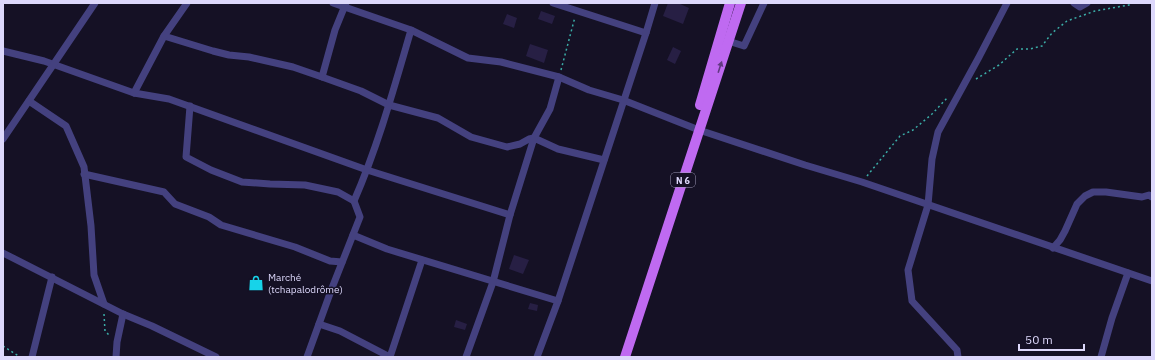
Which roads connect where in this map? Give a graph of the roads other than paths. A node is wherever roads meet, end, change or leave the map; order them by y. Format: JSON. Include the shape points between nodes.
{"nodes":[{"id":1,"x":95,"y":3,"type":"edge"},
{"id":2,"x":187,"y":3,"type":"edge"},
{"id":3,"x":333,"y":3,"type":"edge"},
{"id":4,"x":553,"y":3,"type":"edge"},
{"id":5,"x":655,"y":3,"type":"edge"},
{"id":6,"x":730,"y":3,"type":"edge"},
{"id":7,"x":741,"y":3,"type":"edge"},
{"id":8,"x":764,"y":3,"type":"edge"},
{"id":9,"x":1007,"y":3,"type":"edge"},
{"id":10,"x":1074,"y":3,"type":"edge"},
{"id":11,"x":1087,"y":3,"type":"edge"},
{"id":12,"x":346,"y":5,"type":"edge"},
{"id":13,"x":411,"y":30,"type":"junction"},
{"id":14,"x":646,"y":33,"type":"junction"},
{"id":15,"x":164,"y":36,"type":"junction"},
{"id":16,"x":728,"y":41,"type":"junction"},
{"id":17,"x":3,"y":51,"type":"edge"},
{"id":18,"x":54,"y":65,"type":"junction"},
{"id":19,"x":322,"y":76,"type":"junction"},
{"id":20,"x":559,"y":77,"type":"junction"},
{"id":21,"x":134,"y":93,"type":"junction"},
{"id":22,"x":624,"y":100,"type":"junction"},
{"id":23,"x":29,"y":101,"type":"junction"},
{"id":24,"x":389,"y":105,"type":"junction"},
{"id":25,"x":190,"y":106,"type":"junction"},
{"id":26,"x":696,"y":129,"type":"junction"},
{"id":27,"x":534,"y":138,"type":"junction"},
{"id":28,"x":3,"y":140,"type":"edge"},
{"id":29,"x":604,"y":160,"type":"junction"},
{"id":30,"x":367,"y":170,"type":"junction"},
{"id":31,"x":84,"y":174,"type":"junction"},
{"id":32,"x":1151,"y":195,"type":"edge"},
{"id":33,"x":354,"y":201,"type":"junction"},
{"id":34,"x":928,"y":205,"type":"junction"},
{"id":35,"x":510,"y":215,"type":"junction"},
{"id":36,"x":353,"y":235,"type":"junction"},
{"id":37,"x":1053,"y":248,"type":"junction"},
{"id":38,"x":3,"y":253,"type":"edge"},
{"id":39,"x":422,"y":260,"type":"junction"},
{"id":40,"x":342,"y":262,"type":"junction"},
{"id":41,"x":1128,"y":274,"type":"junction"},
{"id":42,"x":52,"y":278,"type":"junction"},
{"id":43,"x":1152,"y":281,"type":"edge"},
{"id":44,"x":493,"y":282,"type":"junction"},
{"id":45,"x":558,"y":301,"type":"junction"},
{"id":46,"x":104,"y":304,"type":"junction"},
{"id":47,"x":123,"y":314,"type":"junction"},
{"id":48,"x":319,"y":324,"type":"junction"},
{"id":49,"x":32,"y":357,"type":"edge"},
{"id":50,"x":116,"y":357,"type":"edge"},
{"id":51,"x":215,"y":357,"type":"edge"},
{"id":52,"x":307,"y":357,"type":"edge"},
{"id":53,"x":390,"y":357,"type":"edge"},
{"id":54,"x":466,"y":357,"type":"edge"},
{"id":55,"x":537,"y":357,"type":"edge"},
{"id":56,"x":619,"y":357,"type":"edge"},
{"id":57,"x":625,"y":357,"type":"edge"},
{"id":58,"x":958,"y":357,"type":"edge"},
{"id":59,"x":1101,"y":357,"type":"edge"}],
"edges":[{"from":1,"to":18,"type":"street"},
{"from":2,"to":15,"type":"street"},
{"from":3,"to":12,"type":"street"},
{"from":4,"to":14,"type":"street"},
{"from":5,"to":14,"type":"street"},
{"from":6,"to":26,"type":"main road","number":"N 6"},
{"from":7,"to":16,"type":"main road","number":"N 6"},
{"from":8,"to":16,"type":"street","via":[[744,46]]},
{"from":9,"to":34,"type":"street","via":[[938,132],[932,159]]},
{"from":10,"to":11,"type":"street","via":[[1080,7]]},
{"from":12,"to":13,"type":"street"},
{"from":12,"to":19,"type":"street","via":[[335,30]]},
{"from":13,"to":20,"type":"street","via":[[468,58],[501,62]]},
{"from":13,"to":24,"type":"street"},
{"from":14,"to":22,"type":"street"},
{"from":15,"to":19,"type":"street","via":[[229,55],[249,56]]},
{"from":15,"to":21,"type":"street"},
{"from":26,"to":16,"type":"main road","number":"N 6","one_way":true},
{"from":17,"to":18,"type":"street"},
{"from":18,"to":21,"type":"street"},
{"from":18,"to":23,"type":"street"},
{"from":19,"to":24,"type":"street"},
{"from":20,"to":22,"type":"street","via":[[589,90]]},
{"from":20,"to":27,"type":"street","via":[[550,109]]},
{"from":21,"to":25,"type":"street","via":[[169,99]]},
{"from":22,"to":26,"type":"street"},
{"from":22,"to":29,"type":"street"},
{"from":23,"to":28,"type":"street"},
{"from":23,"to":31,"type":"street","via":[[66,126],[84,167]]},
{"from":24,"to":27,"type":"street","via":[[438,118],[471,137],[507,147]]},
{"from":24,"to":30,"type":"street"},
{"from":25,"to":30,"type":"street"},
{"from":25,"to":33,"type":"street","via":[[186,157],[242,182],[305,185],[338,192]]},
{"from":26,"to":34,"type":"street"},
{"from":26,"to":56,"type":"main road","number":"N 6"},
{"from":26,"to":57,"type":"main road","number":"N 6"},
{"from":27,"to":29,"type":"street","via":[[558,149]]},
{"from":27,"to":35,"type":"street"},
{"from":29,"to":45,"type":"street"},
{"from":30,"to":33,"type":"street"},
{"from":30,"to":35,"type":"street"},
{"from":31,"to":40,"type":"street","via":[[164,192],[175,204],[209,217],[221,225],[295,247],[330,261]]},
{"from":31,"to":46,"type":"street","via":[[94,275]]},
{"from":32,"to":37,"type":"street","via":[[1142,197],[1093,192],[1085,196],[1077,204],[1060,240]]},
{"from":33,"to":36,"type":"street","via":[[360,218]]},
{"from":34,"to":37,"type":"street"},
{"from":34,"to":58,"type":"street","via":[[908,270],[912,301],[957,350]]},
{"from":35,"to":44,"type":"street"},
{"from":36,"to":39,"type":"street"},
{"from":36,"to":40,"type":"street"},
{"from":37,"to":41,"type":"street"},
{"from":38,"to":42,"type":"street"},
{"from":39,"to":44,"type":"street"},
{"from":39,"to":53,"type":"street"},
{"from":40,"to":48,"type":"street"},
{"from":41,"to":43,"type":"street"},
{"from":41,"to":59,"type":"street"},
{"from":42,"to":46,"type":"street"},
{"from":42,"to":49,"type":"street"},
{"from":44,"to":45,"type":"street"},
{"from":44,"to":54,"type":"street"},
{"from":45,"to":55,"type":"street"},
{"from":46,"to":47,"type":"street"},
{"from":47,"to":50,"type":"street"},
{"from":47,"to":51,"type":"street"},
{"from":48,"to":52,"type":"street"},
{"from":48,"to":53,"type":"street","via":[[340,331]]}]}
